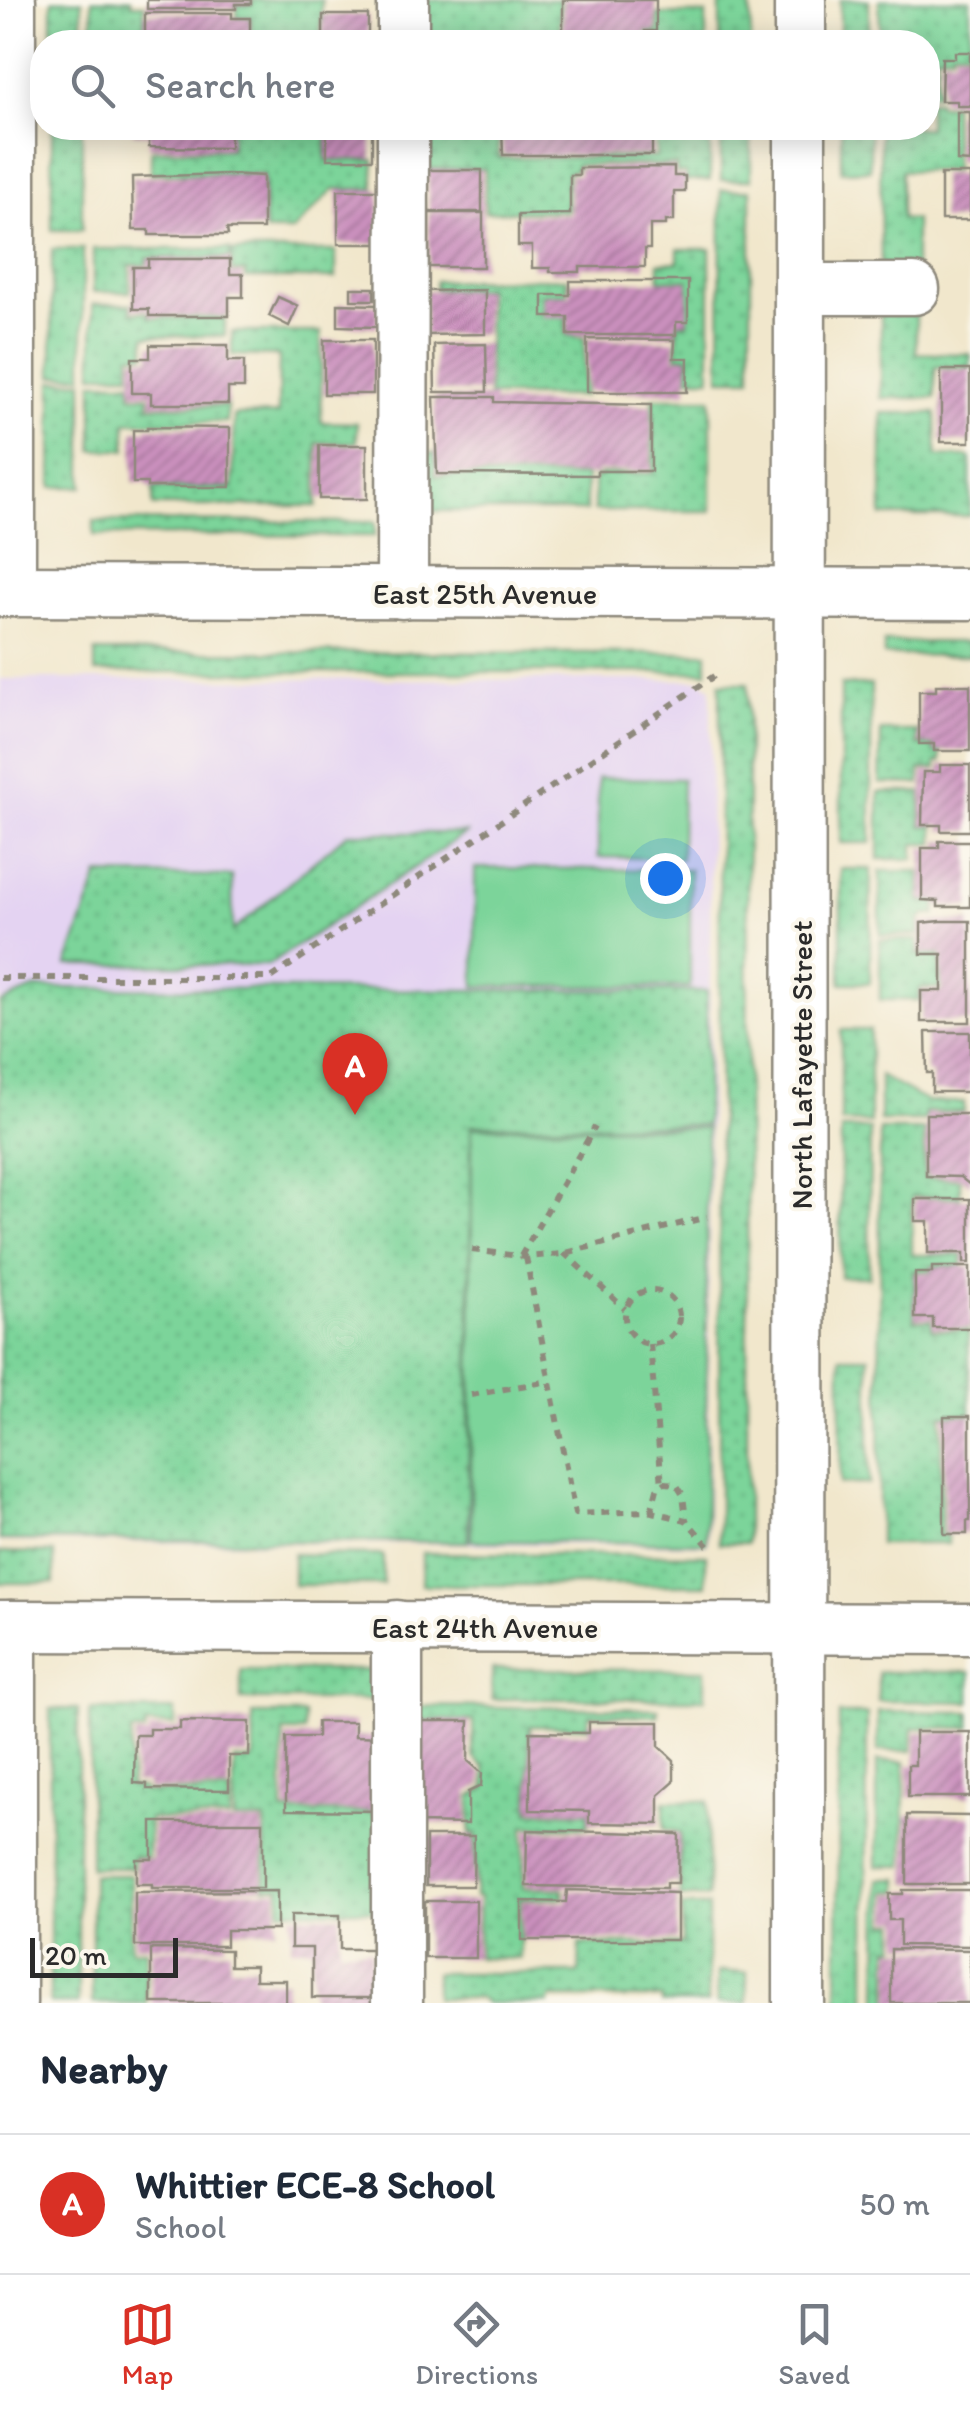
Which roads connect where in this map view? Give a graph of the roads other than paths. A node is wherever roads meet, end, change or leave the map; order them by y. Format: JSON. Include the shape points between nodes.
{"nodes":[{"id":1,"x":10,"y":0,"type":"edge"},
{"id":2,"x":403,"y":0,"type":"edge"},
{"id":3,"x":800,"y":0,"type":"edge"},
{"id":4,"x":403,"y":30,"type":"edge"},
{"id":5,"x":800,"y":30,"type":"edge"},
{"id":6,"x":403,"y":140,"type":"edge"},
{"id":7,"x":800,"y":140,"type":"edge"},
{"id":8,"x":800,"y":289,"type":"junction"},
{"id":9,"x":914,"y":289,"type":"dead end"},
{"id":10,"x":5,"y":591,"type":"edge"},
{"id":11,"x":402,"y":593,"type":"junction"},
{"id":12,"x":801,"y":594,"type":"junction"},
{"id":13,"x":970,"y":594,"type":"edge"},
{"id":14,"x":6,"y":1626,"type":"edge"},
{"id":15,"x":397,"y":1626,"type":"junction"},
{"id":16,"x":801,"y":1628,"type":"junction"},
{"id":17,"x":970,"y":1629,"type":"edge"},
{"id":18,"x":11,"y":2003,"type":"edge"},
{"id":19,"x":397,"y":2003,"type":"edge"},
{"id":20,"x":799,"y":2003,"type":"edge"}],
"edges":[{"from":1,"to":10,"type":"street"},
{"from":2,"to":4,"type":"street"},
{"from":3,"to":5,"type":"street"},
{"from":6,"to":11,"type":"street"},
{"from":7,"to":8,"type":"street","name":"North Lafayette Street"},
{"from":8,"to":9,"type":"street"},
{"from":8,"to":12,"type":"street","name":"North Lafayette Street"},
{"from":10,"to":11,"type":"street","name":"East 25th Avenue"},
{"from":11,"to":12,"type":"street","name":"East 25th Avenue"},
{"from":12,"to":13,"type":"street","name":"East 25th Avenue"},
{"from":12,"to":16,"type":"street","name":"North Lafayette Street"},
{"from":14,"to":15,"type":"street","name":"East 24th Avenue"},
{"from":14,"to":18,"type":"street"},
{"from":15,"to":16,"type":"street","name":"East 24th Avenue"},
{"from":15,"to":19,"type":"street"},
{"from":16,"to":17,"type":"street","name":"East 24th Avenue"},
{"from":16,"to":20,"type":"street","name":"North Lafayette Street"}]}
